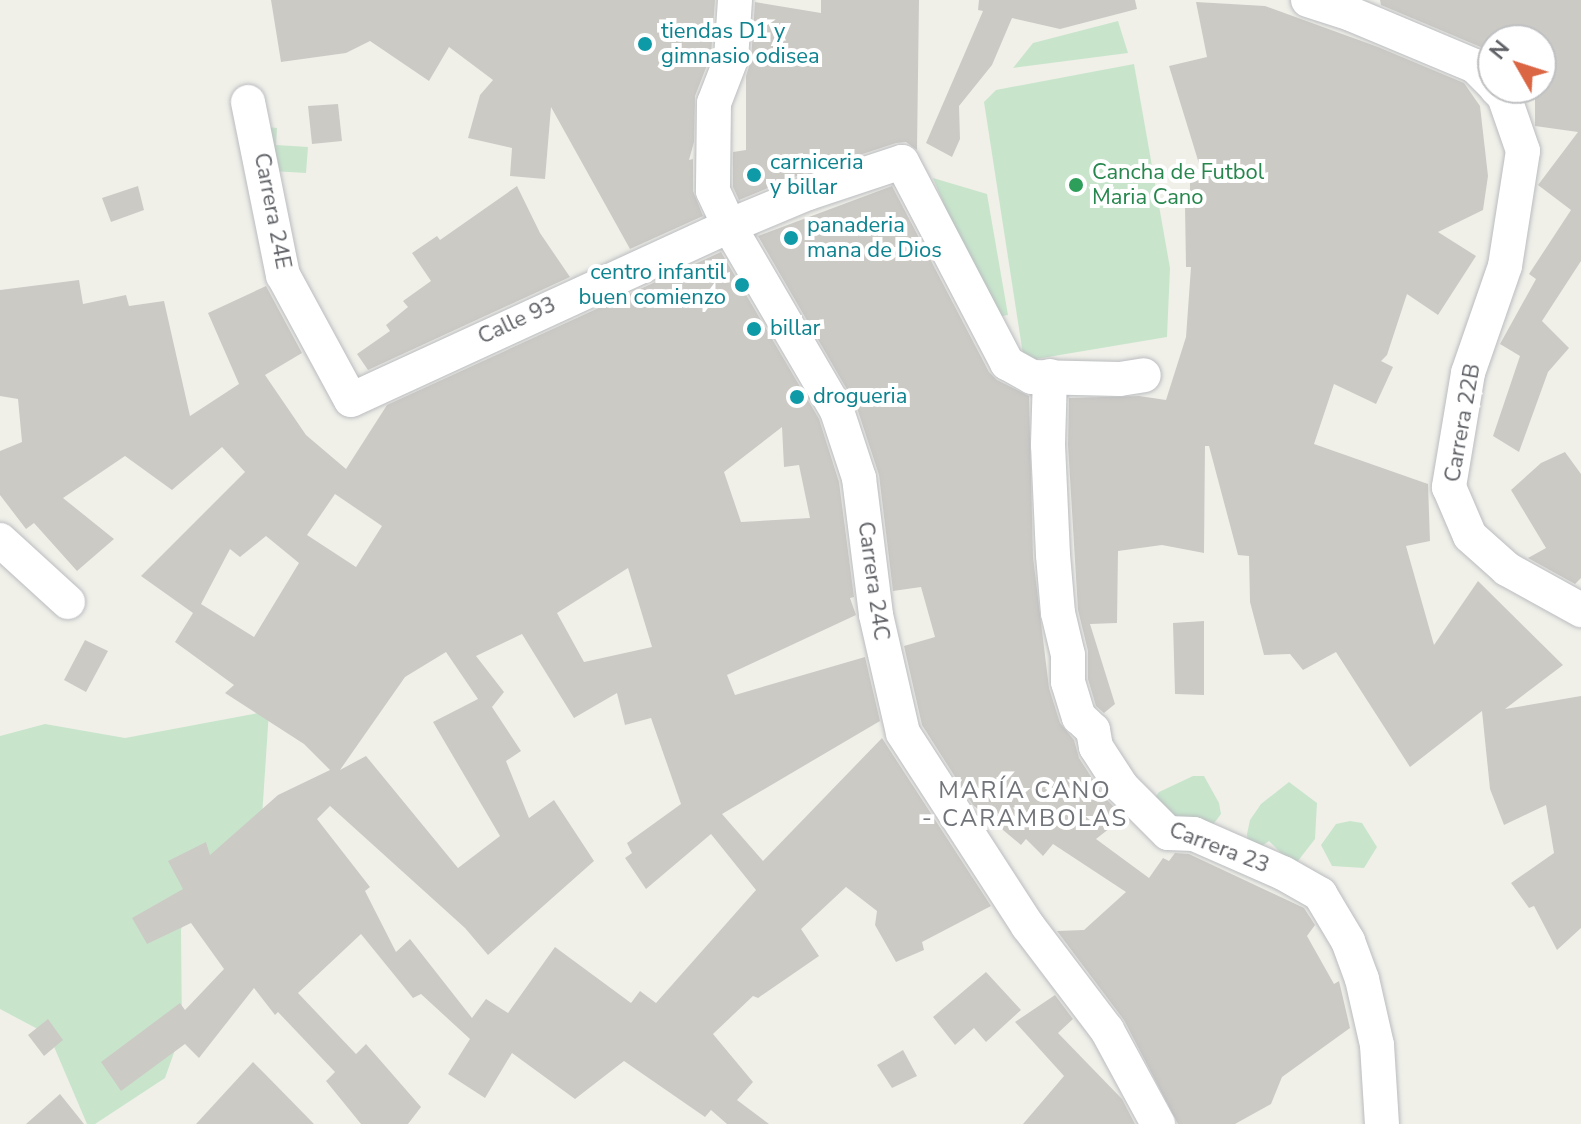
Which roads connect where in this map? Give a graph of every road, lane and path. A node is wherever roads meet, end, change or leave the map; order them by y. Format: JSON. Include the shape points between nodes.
{"nodes":[{"id":1,"x":735,"y":0,"type":"edge"},
{"id":2,"x":1308,"y":0,"type":"edge"},
{"id":3,"x":1477,"y":68,"type":"edge"},
{"id":4,"x":248,"y":102,"type":"dead end"},
{"id":5,"x":1507,"y":104,"type":"edge"},
{"id":6,"x":729,"y":226,"type":"junction"},
{"id":7,"x":1144,"y":375,"type":"dead end"},
{"id":8,"x":1050,"y":376,"type":"junction"},
{"id":9,"x":351,"y":400,"type":"joint"},
{"id":10,"x":0,"y":540,"type":"edge"},
{"id":11,"x":68,"y":602,"type":"dead end"},
{"id":12,"x":1581,"y":610,"type":"edge"},
{"id":13,"x":1158,"y":1124,"type":"edge"},
{"id":14,"x":1382,"y":1124,"type":"edge"}],
"edges":[{"from":1,"to":6,"type":"street","name":"Carrera 24C","via":[[731,59],[714,103],[712,131],[713,191]]},
{"from":2,"to":3,"type":"street","name":"Carrera 22B"},
{"from":4,"to":9,"type":"street","name":"Carrera 24E","via":[[283,275]]},
{"from":5,"to":12,"type":"street","name":"Carrera 22B","via":[[1523,151],[1519,187],[1505,266],[1468,373],[1449,487],[1470,536],[1507,569]]},
{"from":6,"to":8,"type":"street","via":[[902,162],[1007,363],[1032,377]]},
{"from":6,"to":9,"type":"street","name":"Calle 93"},
{"from":6,"to":13,"type":"street","name":"Carrera 24C","via":[[837,411],[859,478],[876,615],[903,733],[1028,926],[1107,1030]]},
{"from":7,"to":8,"type":"street"},
{"from":8,"to":14,"type":"street","name":"Carrera 23","via":[[1048,445],[1058,613],[1079,717],[1093,730],[1096,747],[1122,787],[1168,833],[1194,834],[1320,894],[1348,941],[1362,979],[1377,1045]]},
{"from":10,"to":11,"type":"street"}]}
